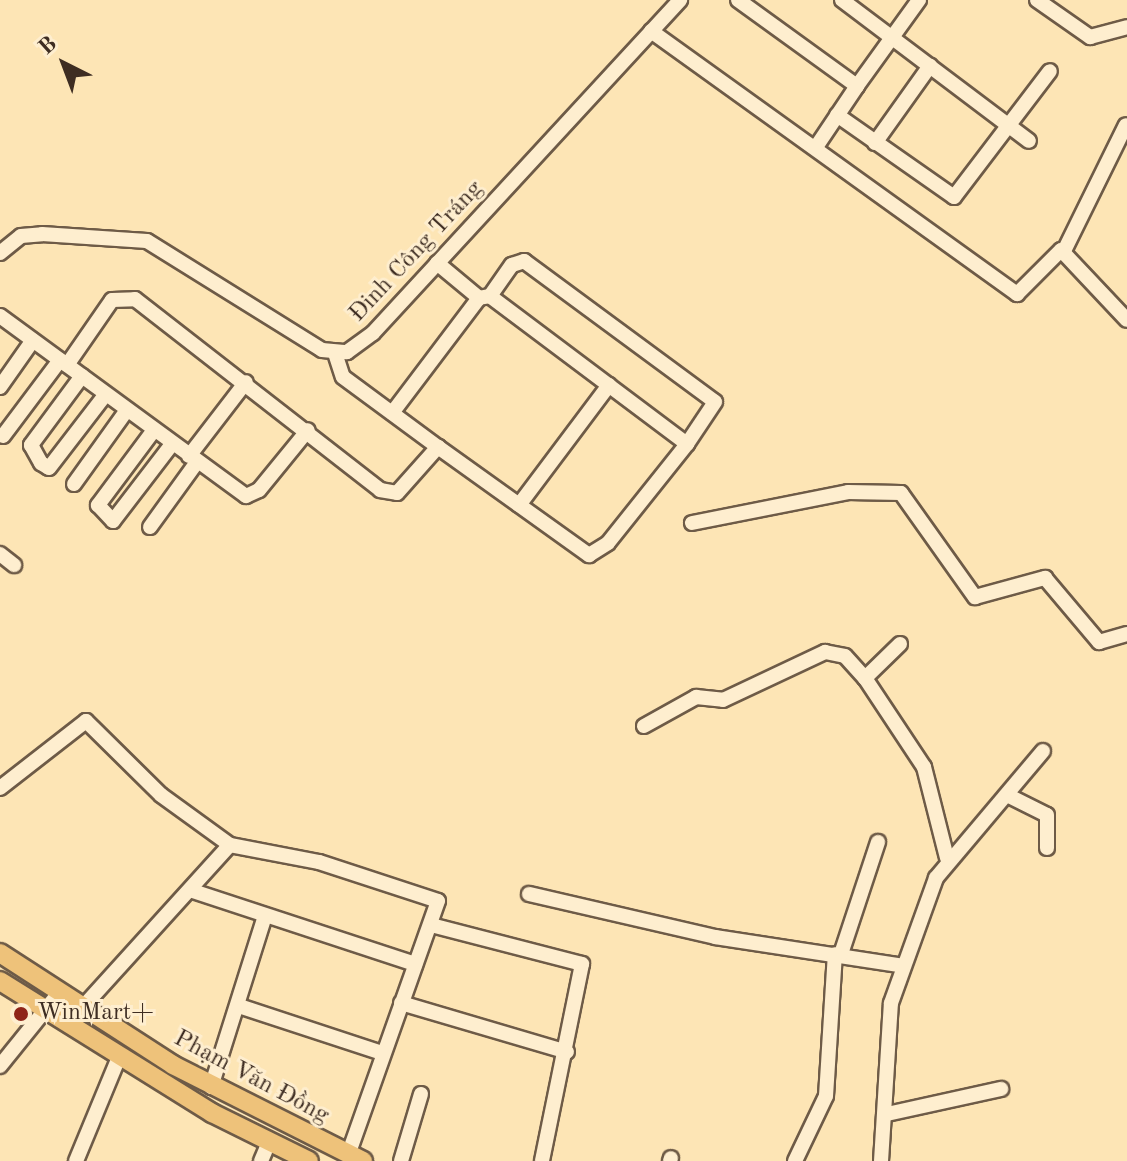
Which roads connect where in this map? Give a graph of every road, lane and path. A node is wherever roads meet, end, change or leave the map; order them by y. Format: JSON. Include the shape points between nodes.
{"nodes":[{"id":1,"x":680,"y":0,"type":"edge"},
{"id":2,"x":738,"y":0,"type":"edge"},
{"id":3,"x":842,"y":0,"type":"edge"},
{"id":4,"x":919,"y":0,"type":"edge"},
{"id":5,"x":1037,"y":0,"type":"edge"},
{"id":6,"x":1127,"y":27,"type":"edge"},
{"id":7,"x":651,"y":31,"type":"junction"},
{"id":8,"x":892,"y":38,"type":"junction"},
{"id":9,"x":930,"y":66,"type":"junction"},
{"id":10,"x":1050,"y":71,"type":"dead end"},
{"id":11,"x":857,"y":86,"type":"junction"},
{"id":12,"x":837,"y":115,"type":"junction"},
{"id":13,"x":1126,"y":125,"type":"edge"},
{"id":14,"x":1011,"y":127,"type":"junction"},
{"id":15,"x":1029,"y":141,"type":"dead end"},
{"id":16,"x":875,"y":143,"type":"junction"},
{"id":17,"x":816,"y":147,"type":"junction"},
{"id":18,"x":1064,"y":251,"type":"junction"},
{"id":19,"x":0,"y":253,"type":"edge"},
{"id":20,"x":437,"y":263,"type":"junction"},
{"id":21,"x":484,"y":297,"type":"junction"},
{"id":22,"x":1,"y":320,"type":"edge"},
{"id":23,"x":1127,"y":320,"type":"edge"},
{"id":24,"x":33,"y":340,"type":"junction"},
{"id":25,"x":335,"y":353,"type":"junction"},
{"id":26,"x":64,"y":362,"type":"junction"},
{"id":27,"x":82,"y":376,"type":"junction"},
{"id":28,"x":246,"y":382,"type":"junction"},
{"id":29,"x":609,"y":385,"type":"junction"},
{"id":30,"x":0,"y":387,"type":"edge"},
{"id":31,"x":106,"y":394,"type":"junction"},
{"id":32,"x":127,"y":410,"type":"junction"},
{"id":33,"x":392,"y":413,"type":"junction"},
{"id":34,"x":154,"y":430,"type":"junction"},
{"id":35,"x":308,"y":430,"type":"junction"},
{"id":36,"x":3,"y":436,"type":"dead end"},
{"id":37,"x":172,"y":444,"type":"junction"},
{"id":38,"x":687,"y":444,"type":"junction"},
{"id":39,"x":438,"y":447,"type":"junction"},
{"id":40,"x":193,"y":459,"type":"junction"},
{"id":41,"x":74,"y":484,"type":"dead end"},
{"id":42,"x":519,"y":505,"type":"junction"},
{"id":43,"x":692,"y":523,"type":"dead end"},
{"id":44,"x":150,"y":527,"type":"dead end"},
{"id":45,"x":0,"y":554,"type":"edge"},
{"id":46,"x":14,"y":565,"type":"dead end"},
{"id":47,"x":1127,"y":634,"type":"edge"},
{"id":48,"x":900,"y":644,"type":"dead end"},
{"id":49,"x":865,"y":678,"type":"junction"},
{"id":50,"x":644,"y":726,"type":"dead end"},
{"id":51,"x":1043,"y":751,"type":"dead end"},
{"id":52,"x":0,"y":788,"type":"edge"},
{"id":53,"x":1009,"y":796,"type":"junction"},
{"id":54,"x":878,"y":842,"type":"dead end"},
{"id":55,"x":230,"y":845,"type":"junction"},
{"id":56,"x":1047,"y":848,"type":"dead end"},
{"id":57,"x":947,"y":858,"type":"junction"},
{"id":58,"x":193,"y":891,"type":"junction"},
{"id":59,"x":529,"y":894,"type":"dead end"},
{"id":60,"x":265,"y":916,"type":"junction"},
{"id":61,"x":435,"y":926,"type":"junction"},
{"id":62,"x":0,"y":953,"type":"edge"},
{"id":63,"x":838,"y":954,"type":"junction"},
{"id":64,"x":415,"y":964,"type":"junction"},
{"id":65,"x":904,"y":966,"type":"junction"},
{"id":66,"x":0,"y":981,"type":"edge"},
{"id":67,"x":59,"y":993,"type":"junction"},
{"id":68,"x":401,"y":1003,"type":"junction"},
{"id":69,"x":239,"y":1006,"type":"junction"},
{"id":70,"x":82,"y":1008,"type":"junction"},
{"id":71,"x":47,"y":1012,"type":"junction"},
{"id":72,"x":567,"y":1052,"type":"junction"},
{"id":73,"x":382,"y":1053,"type":"junction"},
{"id":74,"x":119,"y":1057,"type":"junction"},
{"id":75,"x":0,"y":1066,"type":"edge"},
{"id":76,"x":211,"y":1087,"type":"junction"},
{"id":77,"x":1001,"y":1089,"type":"dead end"},
{"id":78,"x":421,"y":1094,"type":"dead end"},
{"id":79,"x":887,"y":1114,"type":"junction"},
{"id":80,"x":269,"y":1142,"type":"junction"},
{"id":81,"x":355,"y":1158,"type":"edge"},
{"id":82,"x":76,"y":1161,"type":"edge"},
{"id":83,"x":261,"y":1161,"type":"edge"},
{"id":84,"x":309,"y":1161,"type":"edge"},
{"id":85,"x":401,"y":1161,"type":"edge"},
{"id":86,"x":542,"y":1161,"type":"edge"},
{"id":87,"x":795,"y":1161,"type":"edge"},
{"id":88,"x":881,"y":1161,"type":"edge"}],
"edges":[{"from":1,"to":7,"type":"street","name":"Đinh Công Tráng"},
{"from":2,"to":11,"type":"street"},
{"from":3,"to":8,"type":"street"},
{"from":4,"to":8,"type":"street"},
{"from":5,"to":6,"type":"street","via":[[1090,37]]},
{"from":7,"to":17,"type":"street"},
{"from":7,"to":20,"type":"street","name":"Đinh Công Tráng"},
{"from":8,"to":9,"type":"street"},
{"from":8,"to":11,"type":"street"},
{"from":9,"to":14,"type":"street"},
{"from":9,"to":16,"type":"street"},
{"from":10,"to":14,"type":"street"},
{"from":11,"to":12,"type":"street"},
{"from":12,"to":16,"type":"street"},
{"from":12,"to":17,"type":"street"},
{"from":13,"to":18,"type":"street"},
{"from":14,"to":15,"type":"street"},
{"from":14,"to":16,"type":"street","via":[[954,197]]},
{"from":17,"to":18,"type":"street","via":[[1017,294]]},
{"from":18,"to":23,"type":"street"},
{"from":19,"to":25,"type":"street","via":[[21,236],[42,234],[147,241]]},
{"from":20,"to":21,"type":"street"},
{"from":20,"to":25,"type":"street","name":"Đinh Công Tráng","via":[[359,346]]},
{"from":21,"to":29,"type":"street"},
{"from":21,"to":33,"type":"street"},
{"from":21,"to":38,"type":"street","via":[[512,265],[524,261],[715,402]]},
{"from":22,"to":24,"type":"street"},
{"from":24,"to":26,"type":"street"},
{"from":24,"to":30,"type":"street"},
{"from":25,"to":33,"type":"street","via":[[343,377]]},
{"from":26,"to":27,"type":"street"},
{"from":26,"to":28,"type":"street","via":[[105,308],[127,296]]},
{"from":26,"to":36,"type":"street"},
{"from":27,"to":31,"type":"street"},
{"from":27,"to":31,"type":"street","via":[[31,445],[41,463],[49,468]]},
{"from":28,"to":35,"type":"street"},
{"from":28,"to":40,"type":"street"},
{"from":29,"to":38,"type":"street"},
{"from":29,"to":42,"type":"street"},
{"from":31,"to":32,"type":"street"},
{"from":32,"to":34,"type":"street"},
{"from":32,"to":41,"type":"street"},
{"from":33,"to":39,"type":"street"},
{"from":34,"to":37,"type":"street"},
{"from":34,"to":37,"type":"street","via":[[98,505],[113,521]]},
{"from":35,"to":39,"type":"street","via":[[390,494]]},
{"from":35,"to":40,"type":"street","via":[[252,495]]},
{"from":37,"to":40,"type":"street"},
{"from":38,"to":42,"type":"street","via":[[593,554]]},
{"from":39,"to":42,"type":"street"},
{"from":40,"to":44,"type":"street"},
{"from":43,"to":47,"type":"street","via":[[848,492],[901,493],[975,597],[1045,578],[1099,642]]},
{"from":45,"to":46,"type":"street"},
{"from":48,"to":49,"type":"street"},
{"from":49,"to":50,"type":"street","via":[[845,656],[825,652],[723,700],[696,697]]},
{"from":49,"to":57,"type":"street","via":[[928,775]]},
{"from":51,"to":53,"type":"street"},
{"from":52,"to":55,"type":"street","via":[[86,721],[161,795]]},
{"from":53,"to":56,"type":"street","via":[[1047,815]]},
{"from":53,"to":57,"type":"street"},
{"from":54,"to":63,"type":"street"},
{"from":55,"to":58,"type":"street"},
{"from":55,"to":61,"type":"street","via":[[428,893],[438,901]]},
{"from":57,"to":65,"type":"street"},
{"from":58,"to":60,"type":"street"},
{"from":58,"to":70,"type":"street","via":[[118,960]]},
{"from":59,"to":63,"type":"street","via":[[715,937]]},
{"from":60,"to":64,"type":"street"},
{"from":60,"to":69,"type":"street"},
{"from":61,"to":64,"type":"street"},
{"from":61,"to":72,"type":"street","via":[[582,964]]},
{"from":62,"to":67,"type":"main road","name":"Phạm Văn Đồng"},
{"from":63,"to":65,"type":"street"},
{"from":63,"to":87,"type":"street","via":[[826,1096]]},
{"from":64,"to":68,"type":"street"},
{"from":65,"to":79,"type":"street","via":[[888,1019]]},
{"from":66,"to":71,"type":"main road","name":"Phạm Văn Đồng"},
{"from":67,"to":70,"type":"main road","name":"Phạm Văn Đồng"},
{"from":67,"to":71,"type":"street"},
{"from":68,"to":72,"type":"street"},
{"from":68,"to":73,"type":"street"},
{"from":69,"to":73,"type":"street"},
{"from":69,"to":76,"type":"street"},
{"from":70,"to":76,"type":"main road","name":"Phạm Văn Đồng"},
{"from":71,"to":74,"type":"main road","name":"Phạm Văn Đồng"},
{"from":71,"to":75,"type":"street"},
{"from":72,"to":86,"type":"street"},
{"from":73,"to":81,"type":"street"},
{"from":74,"to":80,"type":"main road","name":"Phạm Văn Đồng"},
{"from":74,"to":82,"type":"street"},
{"from":76,"to":81,"type":"main road","name":"Phạm Văn Đồng"},
{"from":77,"to":79,"type":"street"},
{"from":78,"to":85,"type":"street"},
{"from":79,"to":88,"type":"street"},
{"from":80,"to":83,"type":"street"},
{"from":80,"to":84,"type":"main road","name":"Phạm Văn Đồng"}]}
